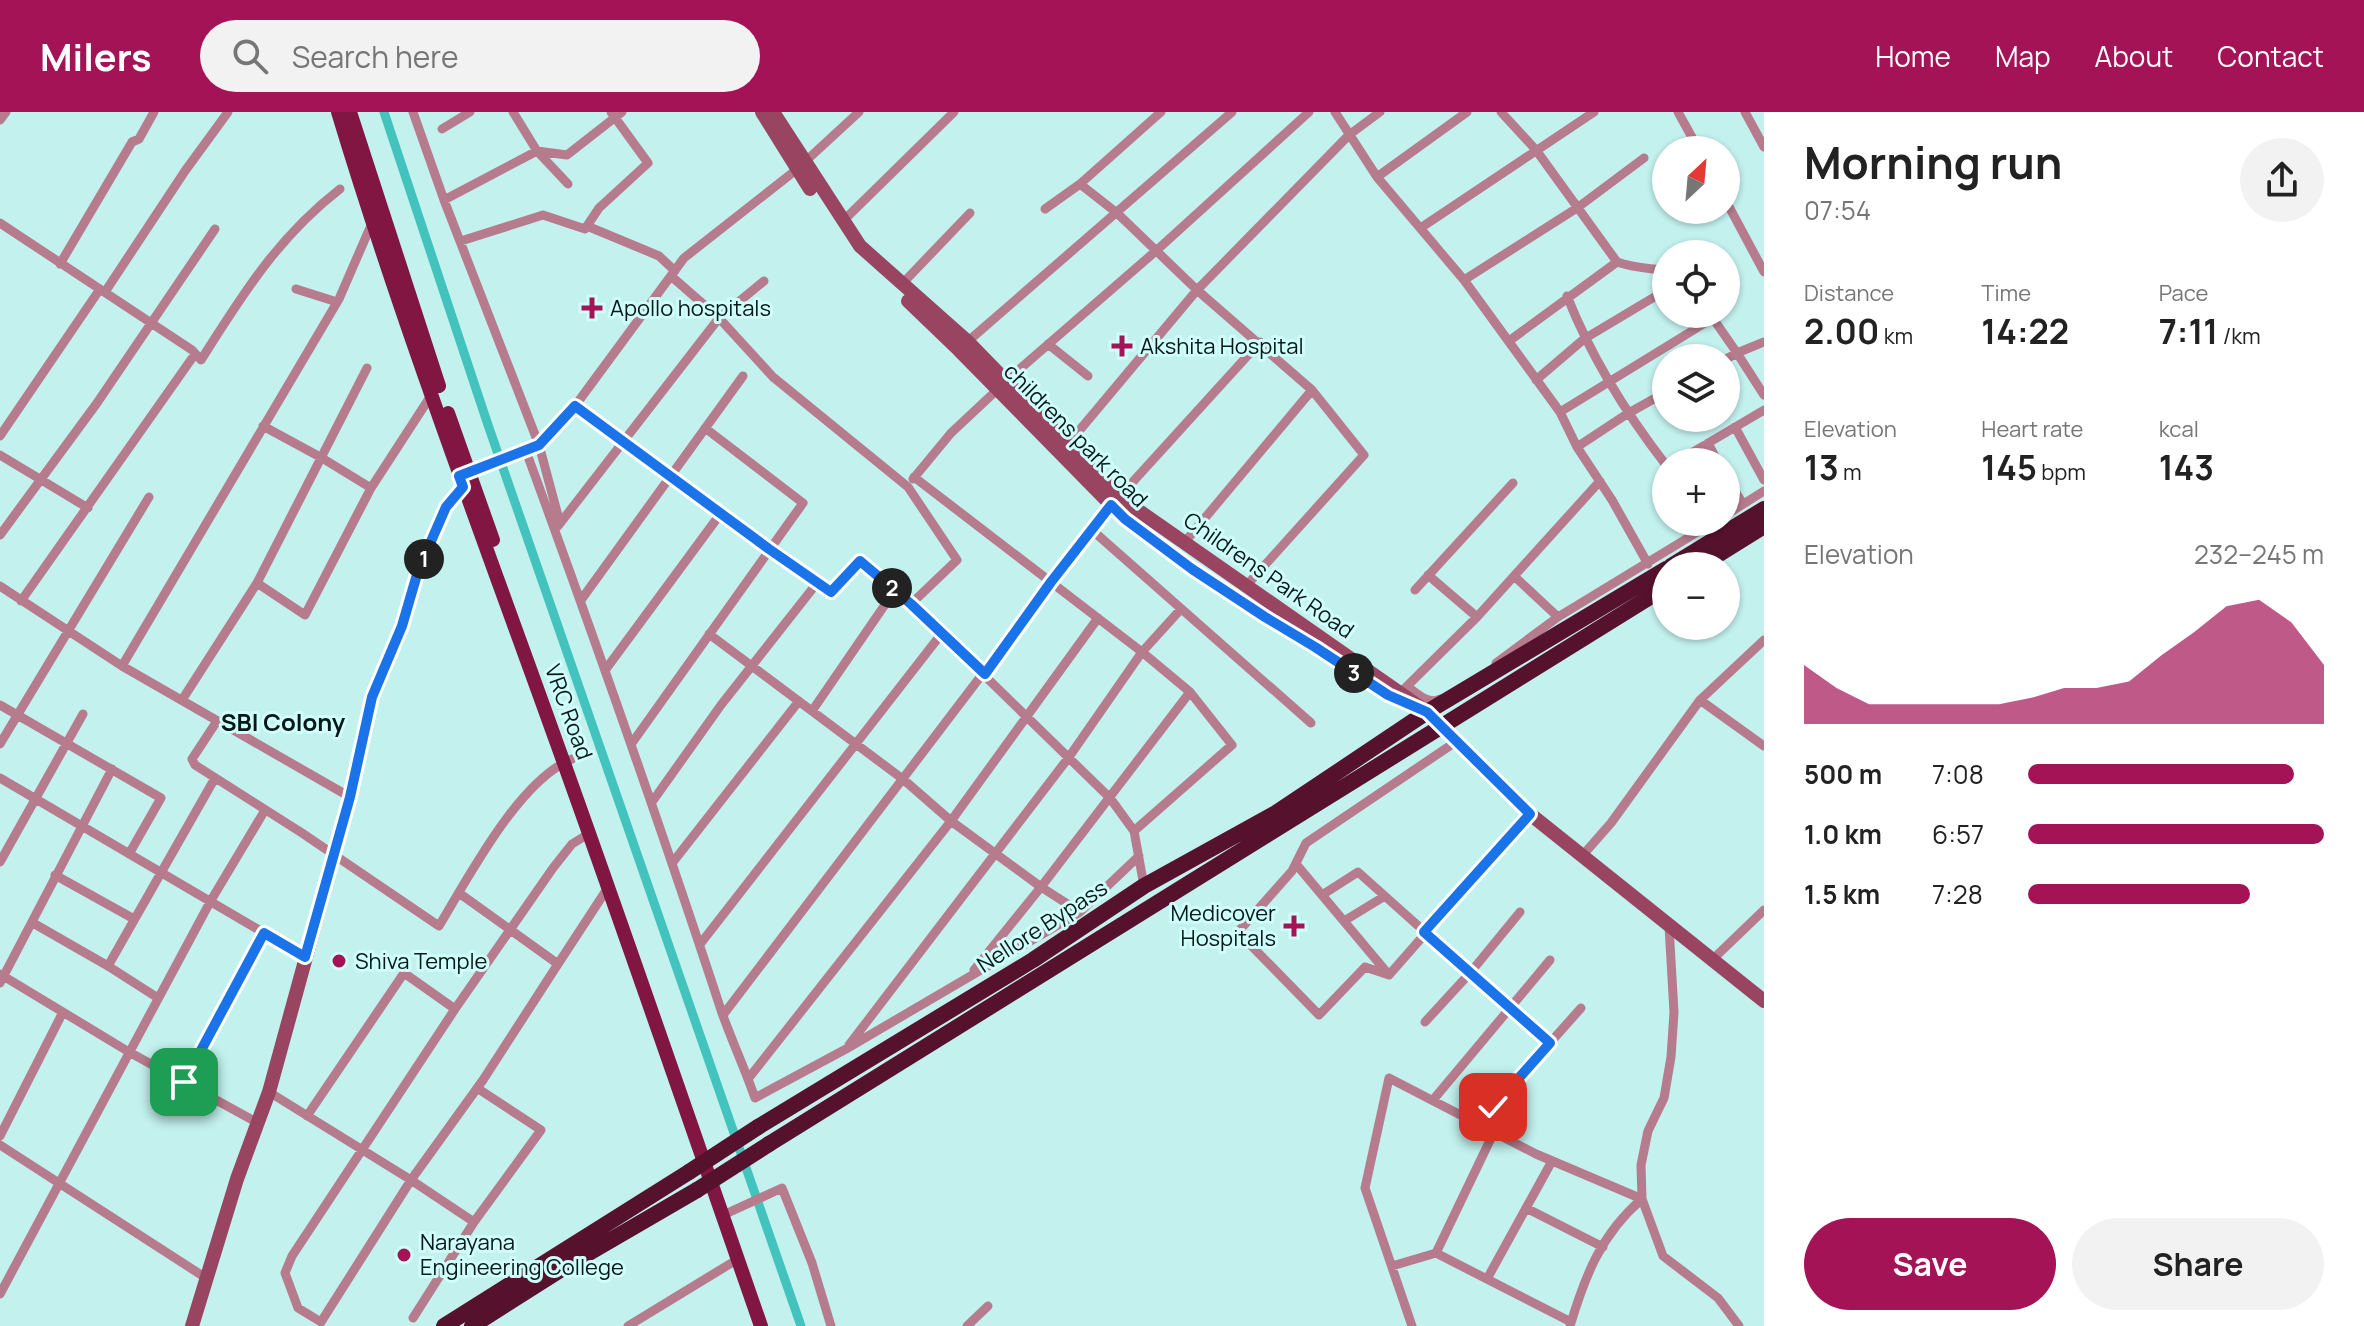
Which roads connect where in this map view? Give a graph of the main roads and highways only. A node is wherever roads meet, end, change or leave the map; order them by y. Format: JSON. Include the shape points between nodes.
{"nodes":[{"id":1,"x":338,"y":112,"type":"edge"},
{"id":2,"x":350,"y":112,"type":"edge"},
{"id":3,"x":378,"y":221,"type":"junction"},
{"id":4,"x":463,"y":479,"type":"junction"},
{"id":5,"x":1764,"y":509,"type":"edge"},
{"id":6,"x":1764,"y":526,"type":"edge"},
{"id":7,"x":1694,"y":552,"type":"edge"},
{"id":8,"x":1722,"y":552,"type":"edge"},
{"id":9,"x":1652,"y":578,"type":"edge"},
{"id":10,"x":1652,"y":596,"type":"edge"},
{"id":11,"x":568,"y":760,"type":"junction"},
{"id":12,"x":724,"y":1214,"type":"junction"},
{"id":13,"x":444,"y":1326,"type":"edge"},
{"id":14,"x":472,"y":1326,"type":"edge"},
{"id":15,"x":761,"y":1326,"type":"edge"},
{"id":16,"x":767,"y":1326,"type":"edge"}],
"edges":[{"from":1,"to":3,"type":"main road","name":"VRC Road"},
{"from":2,"to":3,"type":"main road"},
{"from":3,"to":4,"type":"main road"},
{"from":3,"to":4,"type":"main road","name":"VRC Road"},
{"from":4,"to":11,"type":"main road","name":"VRC Road"},
{"from":5,"to":7,"type":"highway","name":"Nellore Bypass"},
{"from":6,"to":8,"type":"highway"},
{"from":9,"to":13,"type":"highway","name":"Nellore Bypass","bridge":true,"via":[[1427,712],[1276,813],[1144,886]]},
{"from":10,"to":14,"type":"highway","name":"Nellore Bypass","bridge":true},
{"from":11,"to":12,"type":"main road","name":"VRC Road"},
{"from":11,"to":12,"type":"main road","via":[[704,1136]]},
{"from":12,"to":15,"type":"main road","name":"VRC Road"},
{"from":12,"to":16,"type":"main road"}]}
